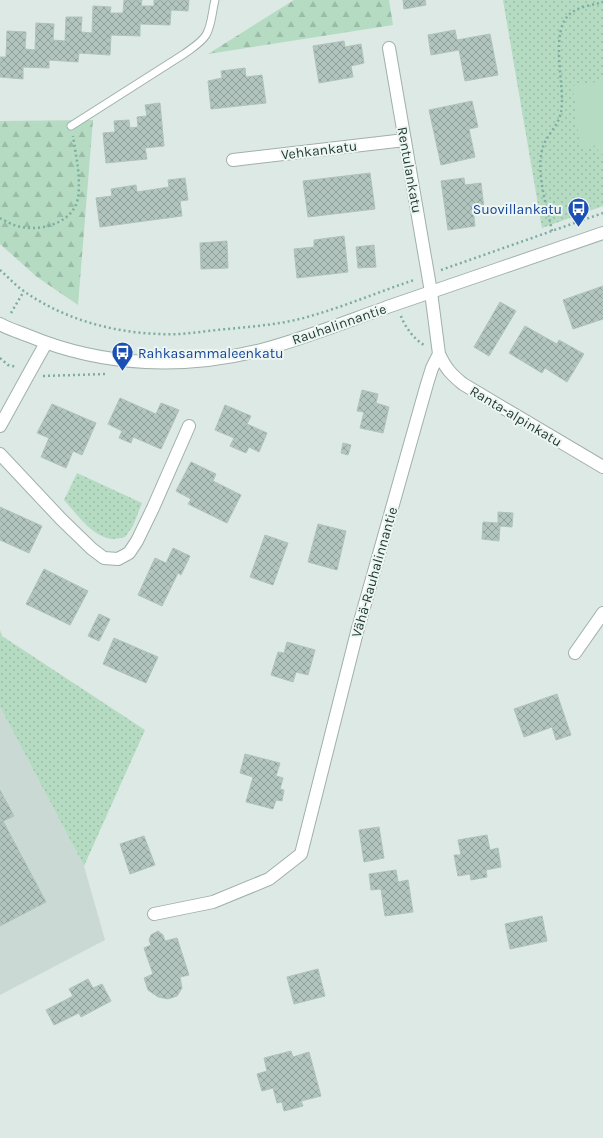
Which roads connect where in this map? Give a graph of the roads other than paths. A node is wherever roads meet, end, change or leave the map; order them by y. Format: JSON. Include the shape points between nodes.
{"nodes":[{"id":1,"x":215,"y":0,"type":"edge"},
{"id":2,"x":389,"y":48,"type":"dead end"},
{"id":3,"x":71,"y":126,"type":"road end"},
{"id":4,"x":405,"y":140,"type":"junction"},
{"id":5,"x":233,"y":160,"type":"dead end"},
{"id":6,"x":603,"y":233,"type":"edge"},
{"id":7,"x":431,"y":292,"type":"junction"},
{"id":8,"x":0,"y":324,"type":"edge"},
{"id":9,"x":46,"y":343,"type":"junction"},
{"id":10,"x":439,"y":354,"type":"junction"},
{"id":11,"x":0,"y":426,"type":"edge"},
{"id":12,"x":189,"y":426,"type":"dead end"},
{"id":13,"x":0,"y":454,"type":"edge"},
{"id":14,"x":603,"y":468,"type":"edge"},
{"id":15,"x":603,"y":613,"type":"edge"},
{"id":16,"x":575,"y":653,"type":"dead end"},
{"id":17,"x":154,"y":914,"type":"dead end"}],
"edges":[{"from":1,"to":3,"type":"lane","via":[[209,27],[201,40],[184,54]]},
{"from":2,"to":4,"type":"street","name":"Rentulankatu"},
{"from":4,"to":5,"type":"street","name":"Vehkankatu"},
{"from":4,"to":7,"type":"street","name":"Rentulankatu"},
{"from":6,"to":7,"type":"street","name":"Rauhalinnantie"},
{"from":7,"to":9,"type":"street","name":"Rauhalinnantie","via":[[301,338],[236,356],[206,360],[137,363],[75,352]]},
{"from":7,"to":10,"type":"street"},
{"from":8,"to":9,"type":"street","name":"Rauhalinnantie"},
{"from":9,"to":11,"type":"street"},
{"from":10,"to":14,"type":"street","name":"Ranta-alpinkatu","via":[[451,375],[463,384]]},
{"from":10,"to":17,"type":"street","name":"Vähä-Rauhalinnantie","via":[[427,384],[357,632],[301,854],[269,879],[213,902]]},
{"from":12,"to":13,"type":"street","via":[[137,541],[129,553],[118,559],[104,558],[92,549]]},
{"from":15,"to":16,"type":"street"}]}
